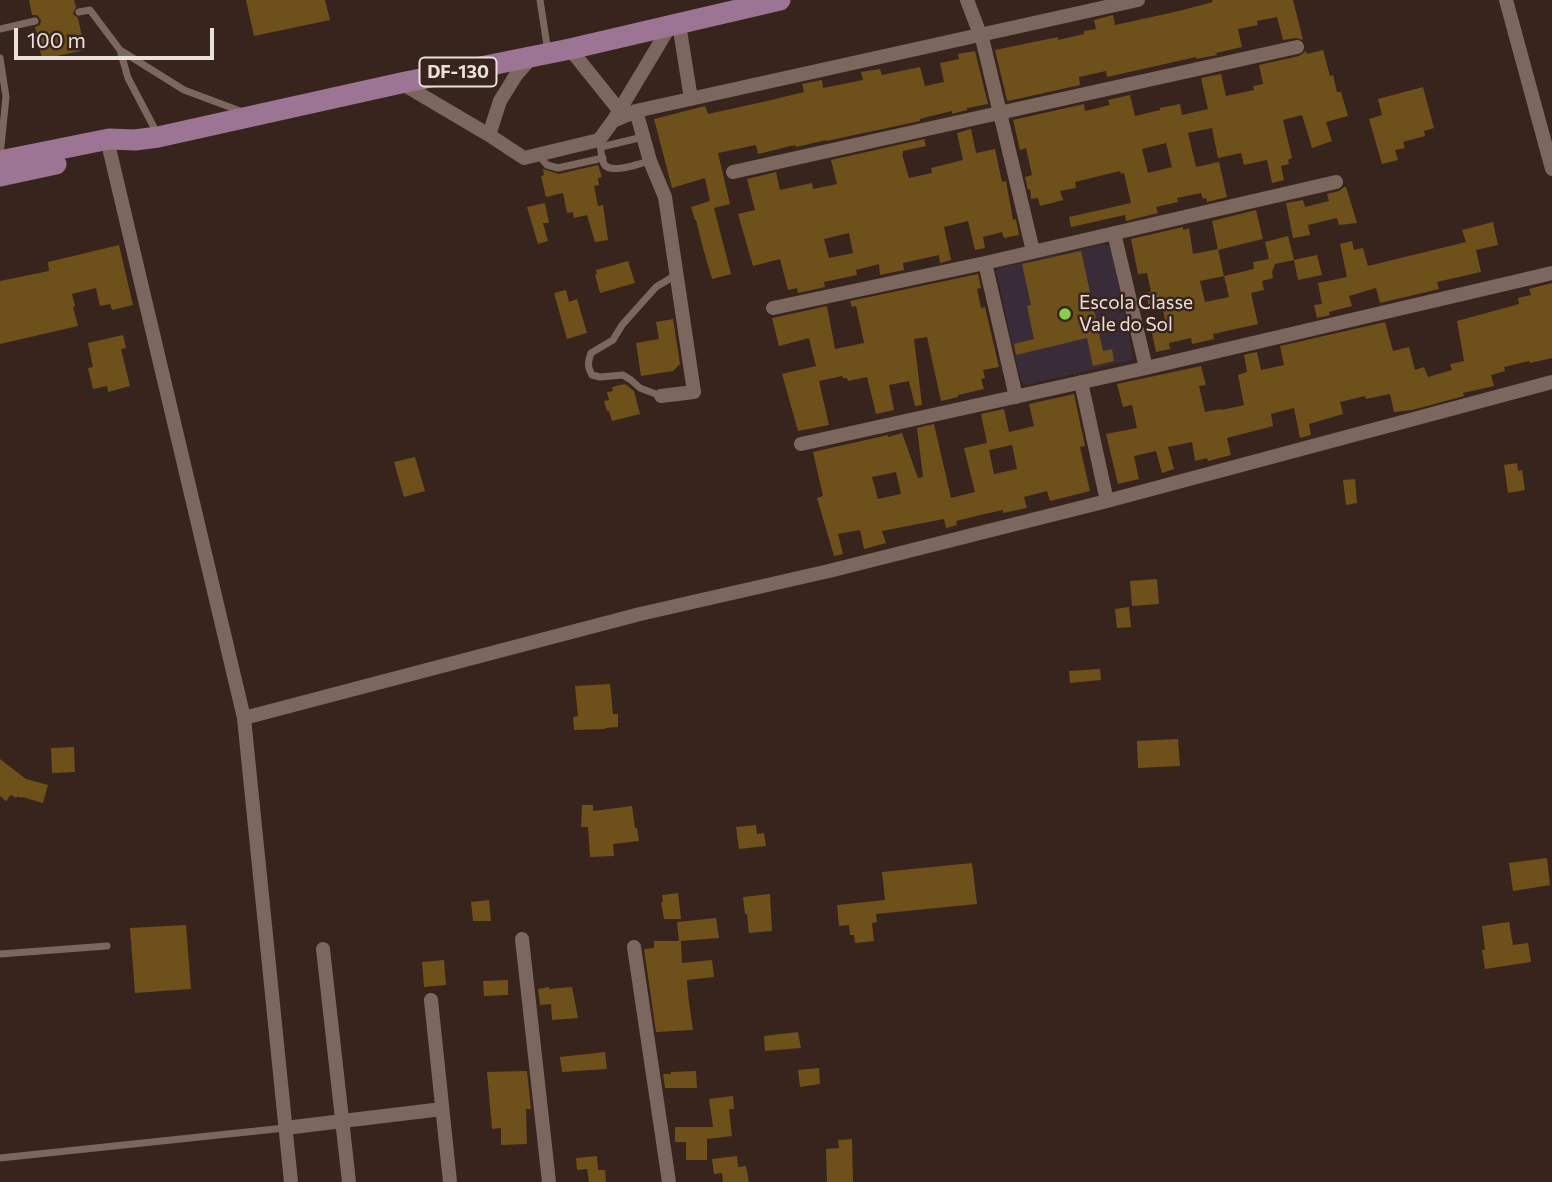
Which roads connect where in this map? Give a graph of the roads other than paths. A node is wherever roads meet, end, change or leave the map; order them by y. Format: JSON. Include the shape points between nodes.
{"nodes":[{"id":1,"x":540,"y":0,"type":"edge"},
{"id":2,"x":780,"y":0,"type":"edge"},
{"id":3,"x":967,"y":0,"type":"edge"},
{"id":4,"x":1138,"y":0,"type":"edge"},
{"id":5,"x":1506,"y":0,"type":"edge"},
{"id":6,"x":79,"y":12,"type":"dead end"},
{"id":7,"x":35,"y":21,"type":"dead end"},
{"id":8,"x":675,"y":25,"type":"junction"},
{"id":9,"x":0,"y":29,"type":"edge"},
{"id":10,"x":980,"y":36,"type":"junction"},
{"id":11,"x":1297,"y":47,"type":"dead end"},
{"id":12,"x":570,"y":49,"type":"junction"},
{"id":13,"x":120,"y":50,"type":"junction"},
{"id":14,"x":541,"y":55,"type":"junction"},
{"id":15,"x":0,"y":58,"type":"edge"},
{"id":16,"x":1,"y":74,"type":"edge"},
{"id":17,"x":401,"y":83,"type":"junction"},
{"id":18,"x":691,"y":99,"type":"junction"},
{"id":19,"x":636,"y":111,"type":"junction"},
{"id":20,"x":1001,"y":113,"type":"junction"},
{"id":21,"x":253,"y":116,"type":"junction"},
{"id":22,"x":616,"y":116,"type":"junction"},
{"id":23,"x":489,"y":135,"type":"junction"},
{"id":24,"x":158,"y":136,"type":"junction"},
{"id":25,"x":643,"y":137,"type":"junction"},
{"id":26,"x":600,"y":144,"type":"junction"},
{"id":27,"x":109,"y":146,"type":"junction"},
{"id":28,"x":538,"y":155,"type":"junction"},
{"id":29,"x":0,"y":158,"type":"edge"},
{"id":30,"x":603,"y":158,"type":"junction"},
{"id":31,"x":650,"y":161,"type":"junction"},
{"id":32,"x":1552,"y":169,"type":"edge"},
{"id":33,"x":733,"y":172,"type":"dead end"},
{"id":34,"x":0,"y":176,"type":"edge"},
{"id":35,"x":1336,"y":182,"type":"dead end"},
{"id":36,"x":1114,"y":233,"type":"junction"},
{"id":37,"x":1033,"y":251,"type":"junction"},
{"id":38,"x":985,"y":263,"type":"junction"},
{"id":39,"x":1552,"y":273,"type":"edge"},
{"id":40,"x":677,"y":275,"type":"junction"},
{"id":41,"x":773,"y":308,"type":"dead end"},
{"id":42,"x":1146,"y":368,"type":"junction"},
{"id":43,"x":1081,"y":382,"type":"junction"},
{"id":44,"x":1552,"y":382,"type":"edge"},
{"id":45,"x":662,"y":396,"type":"joint"},
{"id":46,"x":1016,"y":397,"type":"junction"},
{"id":47,"x":801,"y":444,"type":"dead end"},
{"id":48,"x":1107,"y":501,"type":"junction"},
{"id":49,"x":244,"y":718,"type":"junction"},
{"id":50,"x":522,"y":939,"type":"dead end"},
{"id":51,"x":107,"y":946,"type":"dead end"},
{"id":52,"x":634,"y":947,"type":"dead end"},
{"id":53,"x":323,"y":949,"type":"dead end"},
{"id":54,"x":0,"y":954,"type":"edge"},
{"id":55,"x":431,"y":1000,"type":"dead end"},
{"id":56,"x":442,"y":1109,"type":"junction"},
{"id":57,"x":342,"y":1120,"type":"junction"},
{"id":58,"x":285,"y":1128,"type":"junction"},
{"id":59,"x":0,"y":1158,"type":"edge"},
{"id":60,"x":291,"y":1182,"type":"edge"},
{"id":61,"x":349,"y":1182,"type":"edge"},
{"id":62,"x":450,"y":1182,"type":"edge"},
{"id":63,"x":549,"y":1182,"type":"edge"},
{"id":64,"x":669,"y":1182,"type":"edge"}],
"edges":[{"from":1,"to":14,"type":"lane"},
{"from":2,"to":8,"type":"main road","number":"DF-130"},
{"from":3,"to":10,"type":"street"},
{"from":4,"to":10,"type":"street"},
{"from":5,"to":32,"type":"street"},
{"from":6,"to":13,"type":"lane","via":[[90,9]]},
{"from":7,"to":9,"type":"lane"},
{"from":8,"to":12,"type":"main road","number":"DF-130"},
{"from":8,"to":18,"type":"street"},
{"from":8,"to":22,"type":"street"},
{"from":10,"to":18,"type":"street"},
{"from":10,"to":20,"type":"street"},
{"from":11,"to":20,"type":"street"},
{"from":12,"to":14,"type":"main road","number":"DF-130"},
{"from":12,"to":22,"type":"street"},
{"from":13,"to":21,"type":"lane","via":[[184,90]]},
{"from":13,"to":24,"type":"lane","via":[[128,78]]},
{"from":14,"to":17,"type":"main road","number":"DF-130"},
{"from":14,"to":23,"type":"street","via":[[516,75],[500,101]]},
{"from":15,"to":16,"type":"lane"},
{"from":16,"to":29,"type":"lane","via":[[6,97]]},
{"from":17,"to":21,"type":"main road","number":"DF-130"},
{"from":17,"to":23,"type":"street"},
{"from":18,"to":19,"type":"street"},
{"from":19,"to":22,"type":"street"},
{"from":19,"to":25,"type":"street"},
{"from":20,"to":33,"type":"street"},
{"from":20,"to":37,"type":"street"},
{"from":21,"to":24,"type":"main road","number":"DF-130"},
{"from":22,"to":26,"type":"street"},
{"from":23,"to":28,"type":"street","via":[[524,159]]},
{"from":24,"to":27,"type":"main road","number":"DF-130"},
{"from":25,"to":26,"type":"lane"},
{"from":25,"to":31,"type":"street"},
{"from":26,"to":28,"type":"street"},
{"from":26,"to":30,"type":"lane"},
{"from":27,"to":29,"type":"main road","number":"DF-130"},
{"from":27,"to":34,"type":"main road","number":"DF-130"},
{"from":27,"to":49,"type":"street"},
{"from":28,"to":30,"type":"lane","via":[[547,165],[558,167]]},
{"from":30,"to":31,"type":"lane","via":[[604,164],[615,170]]},
{"from":31,"to":40,"type":"street","via":[[666,197]]},
{"from":35,"to":36,"type":"street"},
{"from":36,"to":37,"type":"street"},
{"from":36,"to":42,"type":"street"},
{"from":37,"to":38,"type":"street"},
{"from":38,"to":41,"type":"street"},
{"from":38,"to":46,"type":"street"},
{"from":39,"to":42,"type":"street"},
{"from":40,"to":45,"type":"street","via":[[694,392]]},
{"from":40,"to":45,"type":"lane","via":[[656,288],[613,340],[591,353],[587,367],[592,375],[623,375]]},
{"from":42,"to":43,"type":"street"},
{"from":43,"to":46,"type":"street"},
{"from":43,"to":48,"type":"street"},
{"from":44,"to":48,"type":"street"},
{"from":46,"to":47,"type":"street"},
{"from":48,"to":49,"type":"street","via":[[640,614]]},
{"from":49,"to":58,"type":"street"},
{"from":50,"to":63,"type":"street"},
{"from":51,"to":54,"type":"lane"},
{"from":52,"to":64,"type":"street"},
{"from":53,"to":57,"type":"street"},
{"from":55,"to":56,"type":"street"},
{"from":56,"to":57,"type":"street"},
{"from":56,"to":62,"type":"street"},
{"from":57,"to":58,"type":"street"},
{"from":57,"to":61,"type":"street"},
{"from":58,"to":59,"type":"lane"},
{"from":58,"to":60,"type":"street"}]}
